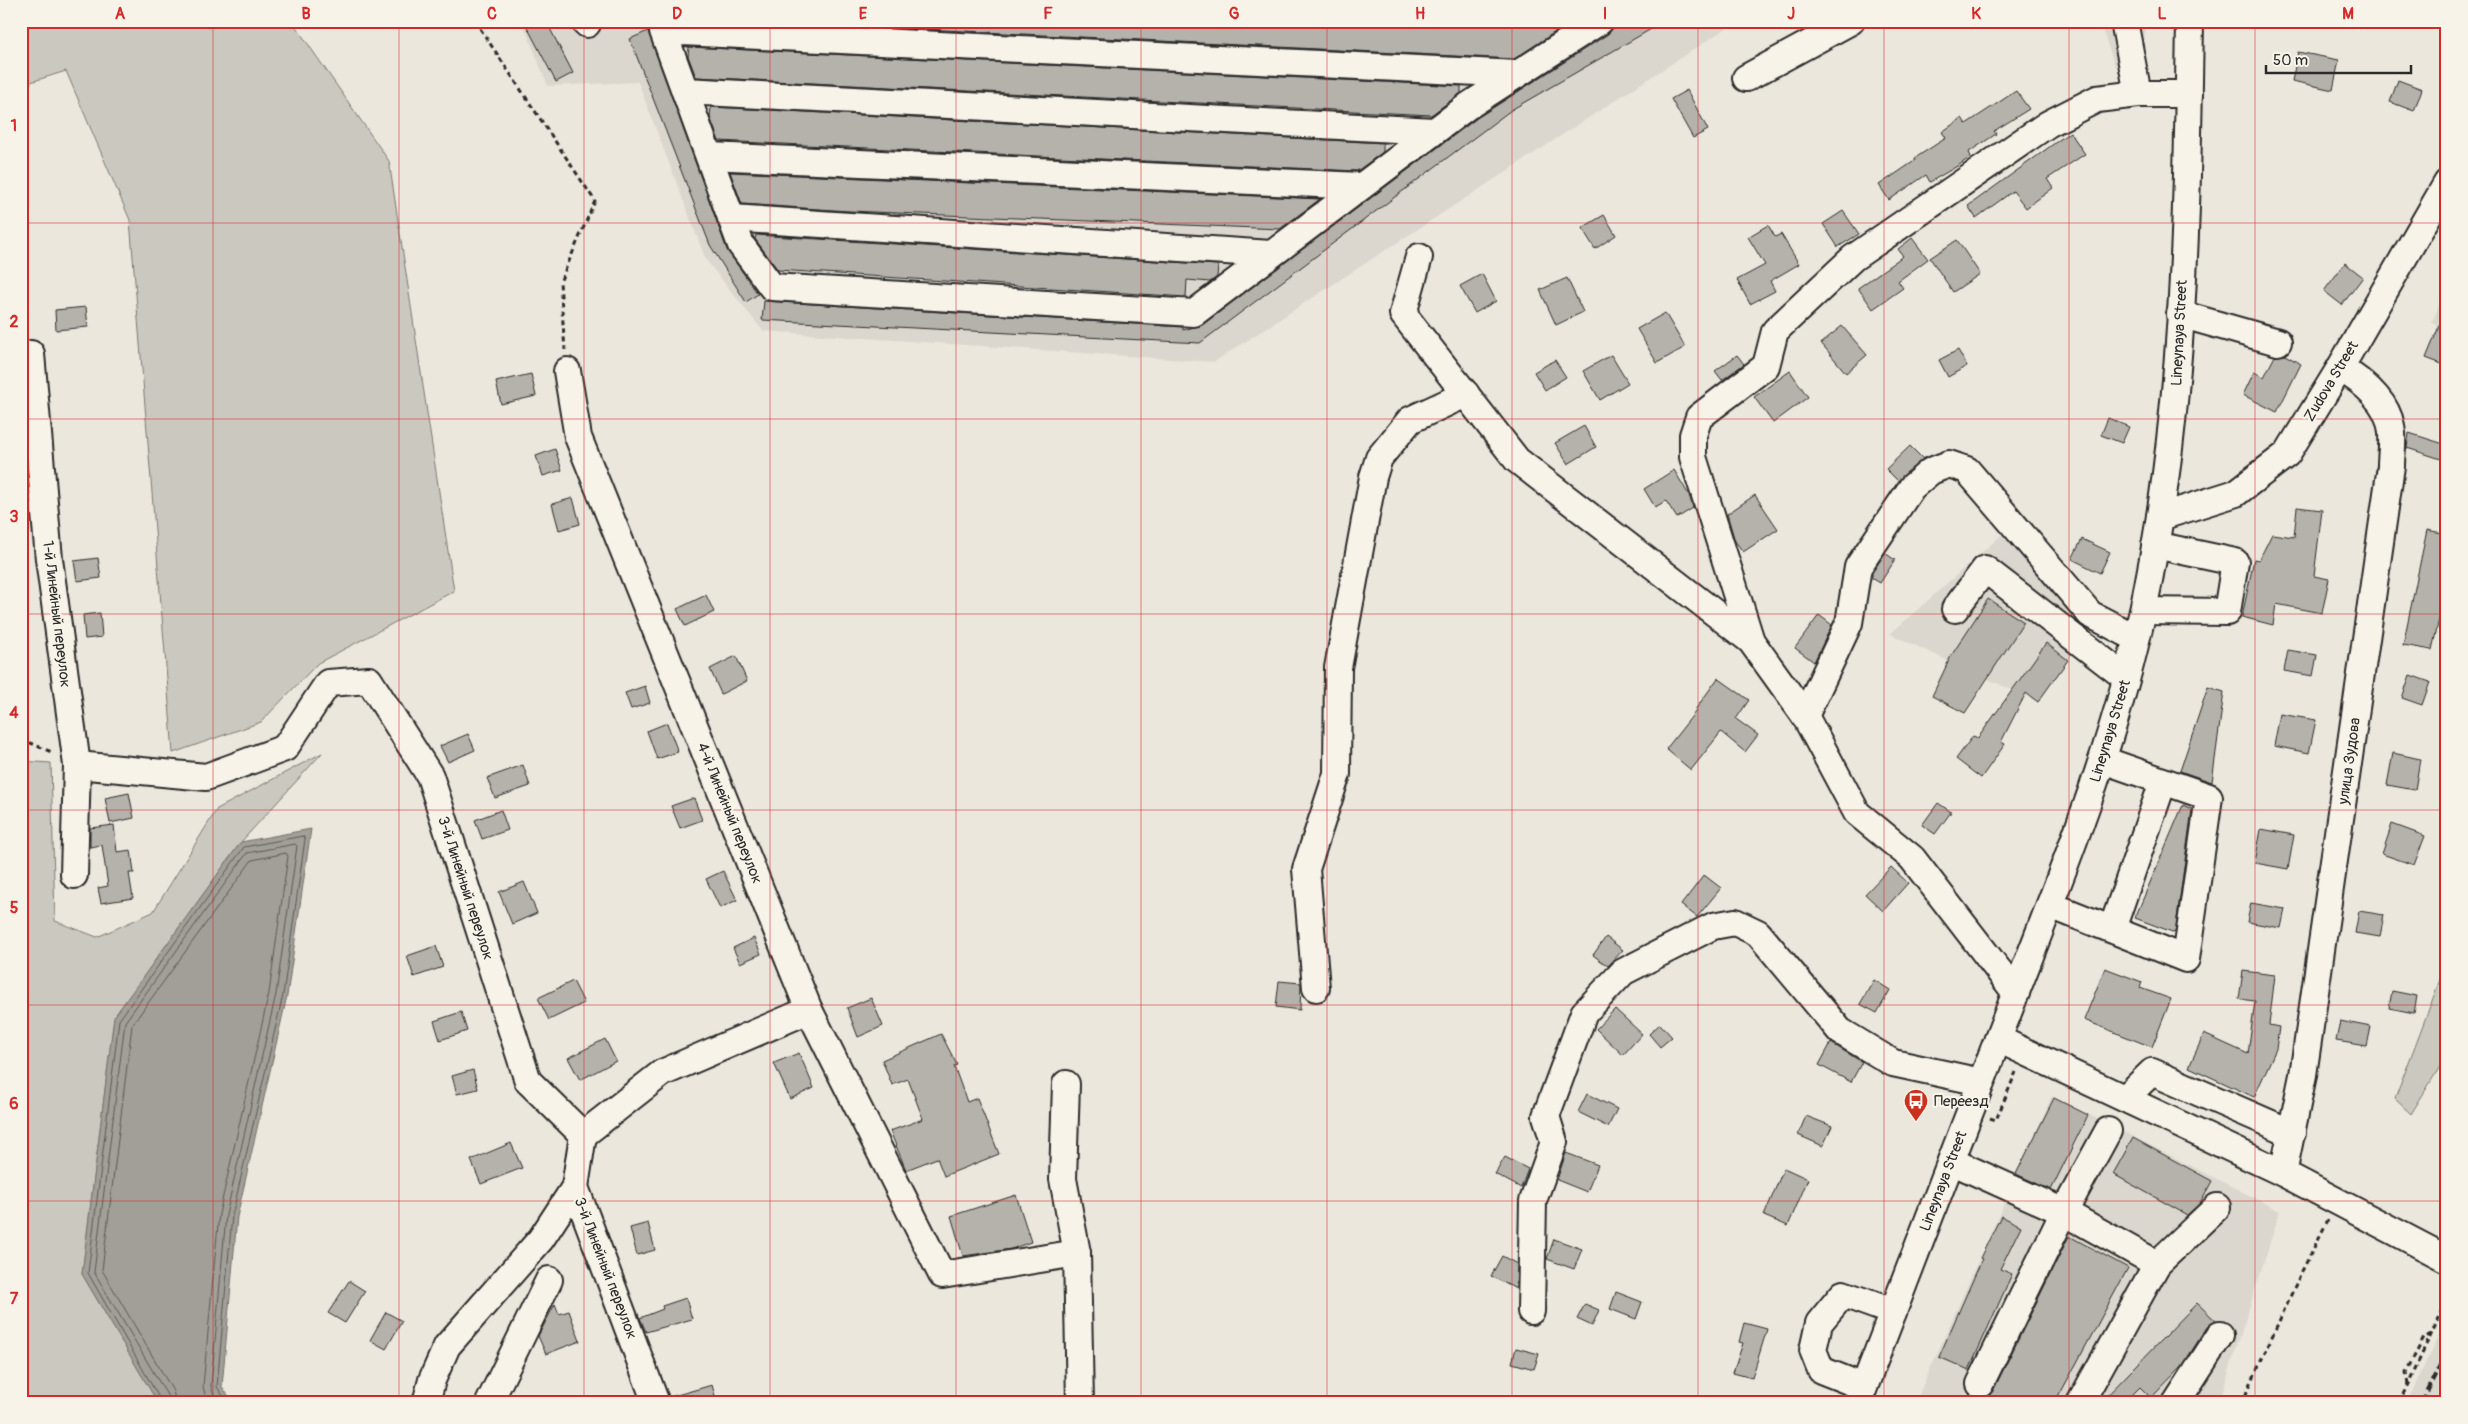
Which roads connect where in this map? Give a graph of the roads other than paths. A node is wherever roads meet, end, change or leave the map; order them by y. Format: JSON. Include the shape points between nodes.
{"nodes":[{"id":1,"x":1600,"y":21,"type":"edge"},
{"id":2,"x":1851,"y":21,"type":"edge"},
{"id":3,"x":2124,"y":21,"type":"edge"},
{"id":4,"x":2190,"y":21,"type":"edge"},
{"id":5,"x":1517,"y":74,"type":"junction"},
{"id":6,"x":1746,"y":78,"type":"dead end"},
{"id":7,"x":685,"y":92,"type":"junction"},
{"id":8,"x":2138,"y":94,"type":"junction"},
{"id":9,"x":2189,"y":94,"type":"junction"},
{"id":10,"x":1434,"y":131,"type":"junction"},
{"id":11,"x":709,"y":156,"type":"junction"},
{"id":12,"x":2447,"y":183,"type":"edge"},
{"id":13,"x":1361,"y":186,"type":"junction"},
{"id":14,"x":731,"y":218,"type":"junction"},
{"id":15,"x":1271,"y":254,"type":"junction"},
{"id":16,"x":1419,"y":257,"type":"dead end"},
{"id":17,"x":2180,"y":314,"type":"junction"},
{"id":18,"x":2278,"y":342,"type":"dead end"},
{"id":19,"x":31,"y":354,"type":"dead end"},
{"id":20,"x":2340,"y":368,"type":"junction"},
{"id":21,"x":567,"y":371,"type":"road end"},
{"id":22,"x":1466,"y":394,"type":"junction"},
{"id":23,"x":2160,"y":517,"type":"junction"},
{"id":24,"x":2155,"y":545,"type":"junction"},
{"id":25,"x":1955,"y":609,"type":"dead end"},
{"id":26,"x":2143,"y":610,"type":"junction"},
{"id":27,"x":2136,"y":638,"type":"junction"},
{"id":28,"x":1751,"y":641,"type":"junction"},
{"id":29,"x":2126,"y":678,"type":"junction"},
{"id":30,"x":1805,"y":716,"type":"junction"},
{"id":31,"x":2103,"y":760,"type":"junction"},
{"id":32,"x":77,"y":765,"type":"junction"},
{"id":33,"x":2163,"y":782,"type":"junction"},
{"id":34,"x":74,"y":875,"type":"dead end"},
{"id":35,"x":2050,"y":905,"type":"junction"},
{"id":36,"x":2112,"y":929,"type":"junction"},
{"id":37,"x":1316,"y":988,"type":"dead end"},
{"id":38,"x":2016,"y":993,"type":"junction"},
{"id":39,"x":809,"y":1010,"type":"junction"},
{"id":40,"x":1998,"y":1039,"type":"junction"},
{"id":41,"x":1981,"y":1082,"type":"junction"},
{"id":42,"x":1066,"y":1084,"type":"dead end"},
{"id":43,"x":2125,"y":1098,"type":"junction"},
{"id":44,"x":2108,"y":1131,"type":"dead end"},
{"id":45,"x":2292,"y":1133,"type":"junction"},
{"id":46,"x":583,"y":1135,"type":"junction"},
{"id":47,"x":1951,"y":1161,"type":"junction"},
{"id":48,"x":2284,"y":1173,"type":"junction"},
{"id":49,"x":575,"y":1187,"type":"junction"},
{"id":50,"x":2217,"y":1207,"type":"dead end"},
{"id":51,"x":2064,"y":1212,"type":"junction"},
{"id":52,"x":1078,"y":1252,"type":"junction"},
{"id":53,"x":2447,"y":1259,"type":"edge"},
{"id":54,"x":2158,"y":1264,"type":"junction"},
{"id":55,"x":550,"y":1280,"type":"dead end"},
{"id":56,"x":1531,"y":1311,"type":"dead end"},
{"id":57,"x":1893,"y":1312,"type":"junction"},
{"id":58,"x":2220,"y":1335,"type":"dead end"},
{"id":59,"x":1980,"y":1384,"type":"dead end"},
{"id":60,"x":1861,"y":1395,"type":"edge"},
{"id":61,"x":426,"y":1403,"type":"edge"},
{"id":62,"x":489,"y":1403,"type":"edge"},
{"id":63,"x":656,"y":1403,"type":"edge"},
{"id":64,"x":1080,"y":1403,"type":"edge"},
{"id":65,"x":2080,"y":1403,"type":"edge"},
{"id":66,"x":2176,"y":1403,"type":"edge"}],
"edges":[{"from":1,"to":5,"type":"street"},
{"from":2,"to":6,"type":"street"},
{"from":3,"to":8,"type":"street"},
{"from":4,"to":9,"type":"street","name":"Lineynaya Street"},
{"from":5,"to":7,"type":"street","via":[[662,31]]},
{"from":5,"to":10,"type":"street"},
{"from":7,"to":10,"type":"street"},
{"from":7,"to":11,"type":"street"},
{"from":8,"to":9,"type":"street"},
{"from":8,"to":28,"type":"street","via":[[2097,99],[2048,124],[1853,258],[1775,331],[1766,366],[1699,417],[1693,435],[1693,457]]},
{"from":9,"to":17,"type":"street","name":"Lineynaya Street"},
{"from":10,"to":13,"type":"street"},
{"from":11,"to":13,"type":"street"},
{"from":11,"to":14,"type":"street"},
{"from":12,"to":20,"type":"street","name":"Zudova Street"},
{"from":13,"to":15,"type":"street"},
{"from":14,"to":15,"type":"street"},
{"from":14,"to":15,"type":"street","via":[[741,245],[772,287],[1194,313]]},
{"from":16,"to":22,"type":"street","via":[[1403,314]]},
{"from":17,"to":18,"type":"street"},
{"from":17,"to":23,"type":"street","name":"Lineynaya Street","via":[[2176,391]]},
{"from":19,"to":32,"type":"street","name":"1-й Линейный переулок","via":[[49,558]]},
{"from":20,"to":23,"type":"street","name":"Zudova Street","via":[[2287,454],[2236,493]]},
{"from":20,"to":45,"type":"street","name":"улица Зудова","via":[[2370,390],[2384,407],[2392,427],[2391,466],[2325,928]]},
{"from":21,"to":39,"type":"street","name":"4-й Линейный переулок","via":[[578,437]]},
{"from":22,"to":28,"type":"street","via":[[1517,460]]},
{"from":22,"to":37,"type":"street","via":[[1410,420],[1379,458],[1373,477],[1338,668],[1337,774],[1306,869]]},
{"from":23,"to":24,"type":"street","name":"Lineynaya Street"},
{"from":24,"to":26,"type":"street","name":"Lineynaya Street"},
{"from":24,"to":26,"type":"street","via":[[2235,562],[2227,612]]},
{"from":25,"to":29,"type":"street","via":[[1985,569]]},
{"from":26,"to":27,"type":"street","name":"Lineynaya Street"},
{"from":27,"to":29,"type":"street","name":"Lineynaya Street"},
{"from":27,"to":30,"type":"street","via":[[2090,614],[1967,470],[1949,464],[1931,470],[1912,487],[1858,567],[1849,623]]},
{"from":28,"to":30,"type":"street"},
{"from":29,"to":31,"type":"street","name":"Lineynaya Street"},
{"from":30,"to":38,"type":"street","via":[[1856,813],[1912,858]]},
{"from":31,"to":33,"type":"street"},
{"from":31,"to":35,"type":"street","name":"Lineynaya Street"},
{"from":32,"to":34,"type":"street","name":"1-й Линейный переулок"},
{"from":32,"to":46,"type":"street","name":"3-й Линейный переулок","via":[[206,776],[285,748],[328,683],[369,680],[430,776],[528,1081]]},
{"from":33,"to":36,"type":"street"},
{"from":33,"to":36,"type":"street","via":[[2209,797],[2186,959]]},
{"from":35,"to":36,"type":"street"},
{"from":35,"to":38,"type":"street","name":"Lineynaya Street"},
{"from":38,"to":40,"type":"street","name":"Lineynaya Street"},
{"from":39,"to":46,"type":"street","via":[[662,1073]]},
{"from":39,"to":52,"type":"street","name":"4-й Линейный переулок","via":[[942,1275]]},
{"from":40,"to":41,"type":"street","name":"Lineynaya Street"},
{"from":40,"to":43,"type":"street"},
{"from":41,"to":47,"type":"street","name":"Lineynaya Street"},
{"from":41,"to":56,"type":"street","via":[[1893,1063],[1840,1031],[1758,933],[1735,922],[1713,926],[1623,972],[1584,1013],[1546,1116],[1554,1142],[1533,1201]]},
{"from":42,"to":52,"type":"street","via":[[1063,1179]]},
{"from":43,"to":45,"type":"street","via":[[2152,1072]]},
{"from":43,"to":48,"type":"street"},
{"from":44,"to":51,"type":"street"},
{"from":45,"to":48,"type":"street","name":"улица Зудова"},
{"from":46,"to":49,"type":"street","name":"3-й Линейный переулок"},
{"from":47,"to":51,"type":"street"},
{"from":47,"to":57,"type":"street","name":"Lineynaya Street"},
{"from":48,"to":53,"type":"street"},
{"from":49,"to":61,"type":"street","via":[[542,1239],[447,1346]]},
{"from":49,"to":63,"type":"street","name":"3-й Линейный переулок"},
{"from":50,"to":54,"type":"street"},
{"from":51,"to":54,"type":"street"},
{"from":51,"to":59,"type":"street"},
{"from":52,"to":64,"type":"street"},
{"from":54,"to":65,"type":"street"},
{"from":55,"to":62,"type":"street"},
{"from":57,"to":60,"type":"street","name":"Lineynaya Street"},
{"from":57,"to":60,"type":"street","via":[[1843,1294],[1819,1323],[1813,1350],[1821,1370]]},
{"from":58,"to":66,"type":"street"}]}
